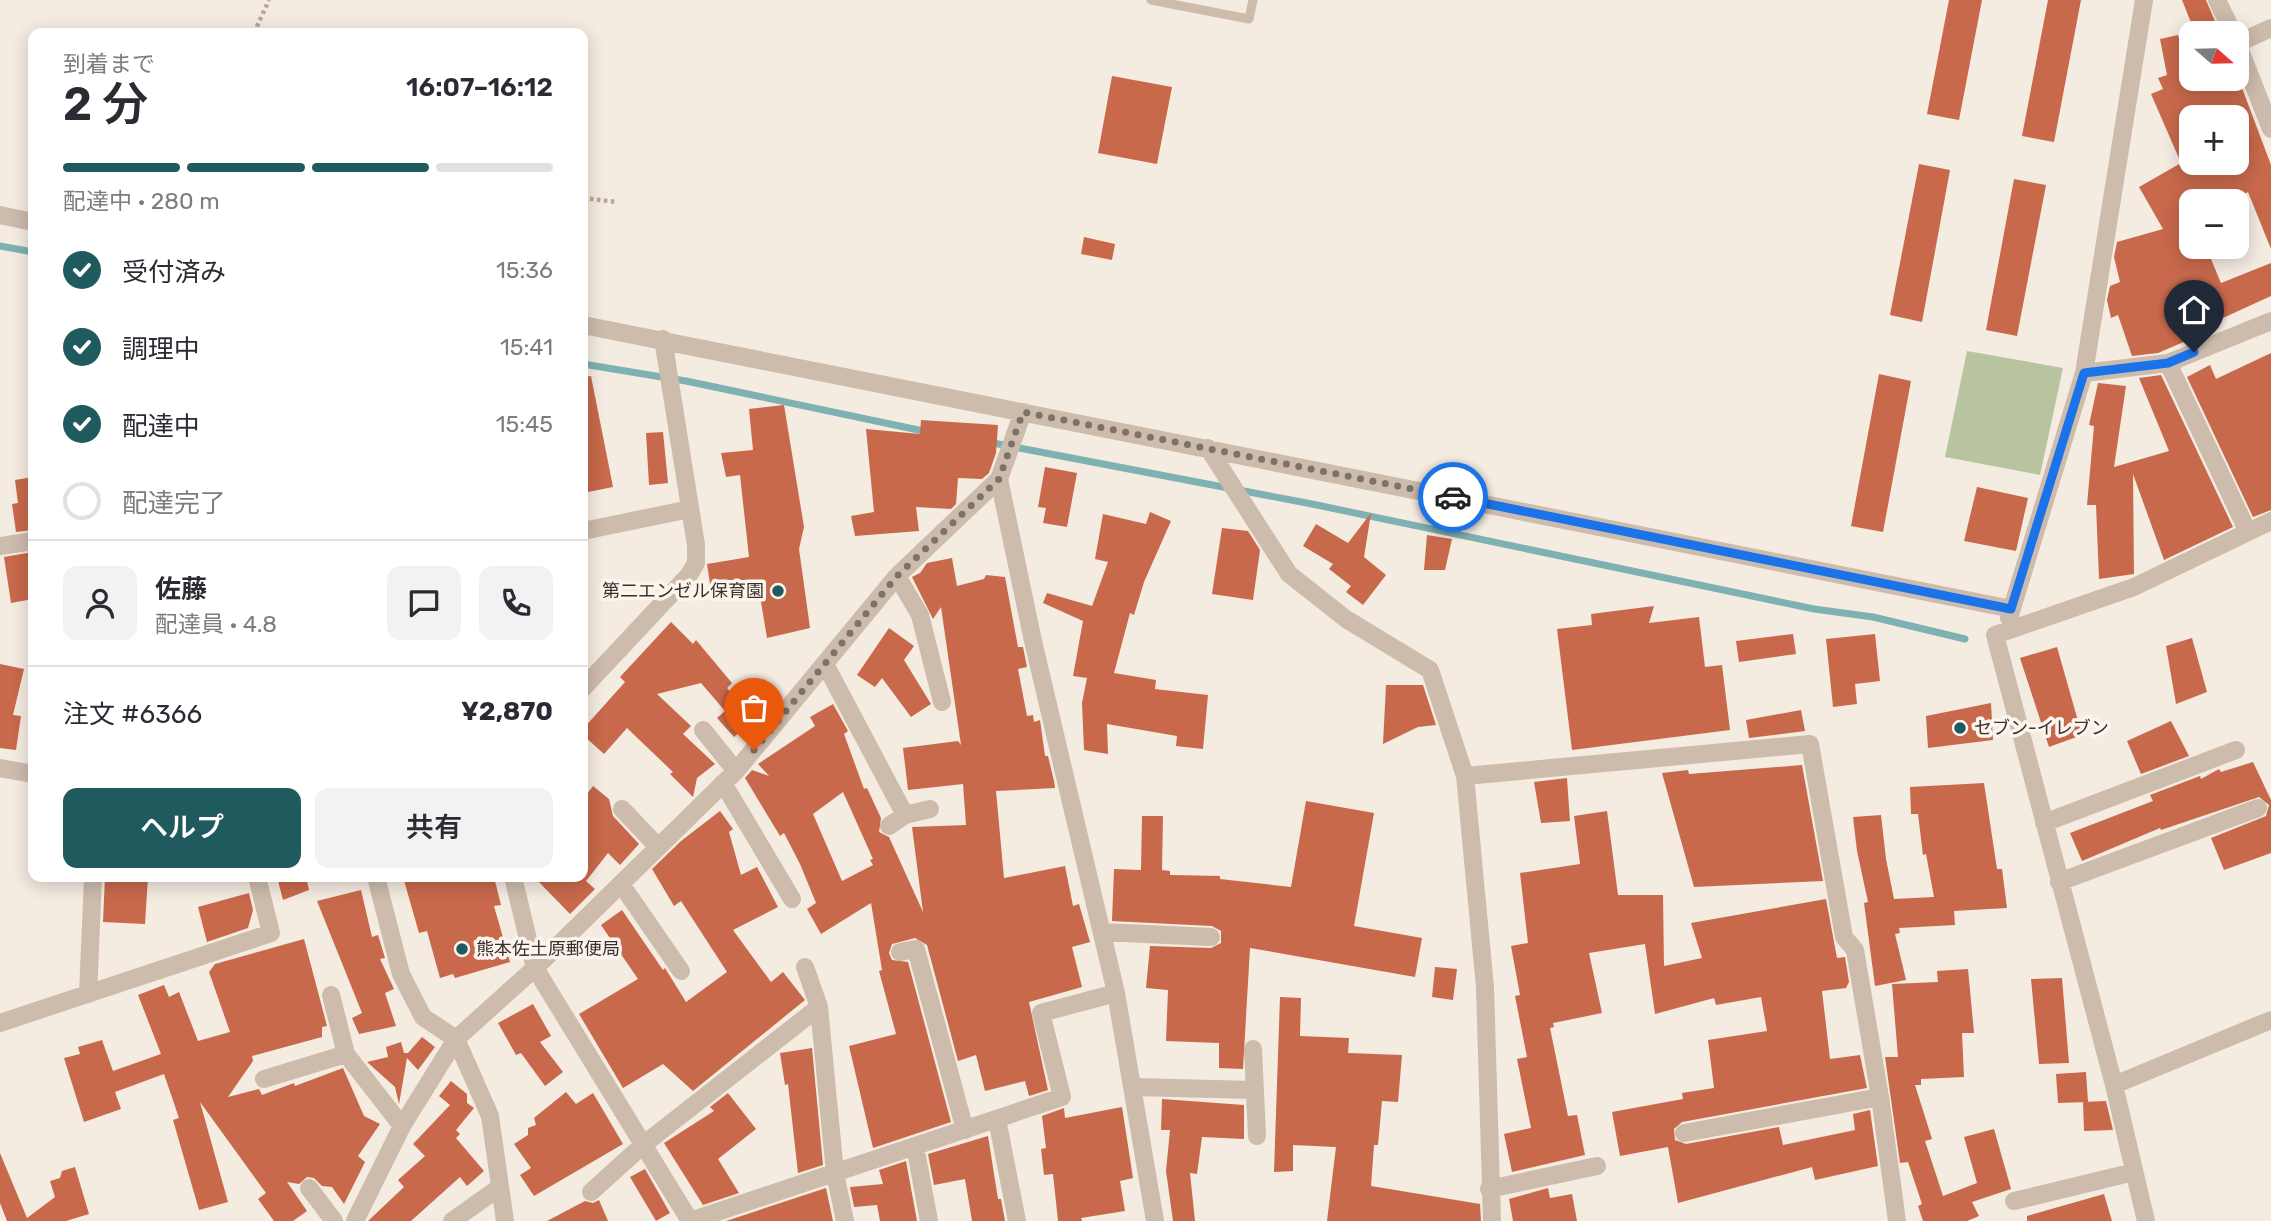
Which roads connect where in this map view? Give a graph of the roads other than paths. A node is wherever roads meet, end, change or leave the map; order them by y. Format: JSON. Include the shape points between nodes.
{"nodes":[{"id":1,"x":1150,"y":0,"type":"edge"},
{"id":2,"x":1252,"y":0,"type":"edge"},
{"id":3,"x":2144,"y":0,"type":"edge"},
{"id":4,"x":2217,"y":0,"type":"edge"},
{"id":5,"x":2228,"y":21,"type":"edge"},
{"id":6,"x":2271,"y":28,"type":"edge"},
{"id":7,"x":2249,"y":34,"type":"edge"},
{"id":8,"x":2249,"y":72,"type":"edge"},
{"id":9,"x":2271,"y":129,"type":"edge"},
{"id":10,"x":0,"y":215,"type":"edge"},
{"id":11,"x":28,"y":221,"type":"edge"},
{"id":12,"x":2271,"y":321,"type":"edge"},
{"id":13,"x":588,"y":327,"type":"edge"},
{"id":14,"x":663,"y":340,"type":"junction"},
{"id":15,"x":2168,"y":363,"type":"junction"},
{"id":16,"x":2084,"y":373,"type":"junction"},
{"id":17,"x":1023,"y":412,"type":"junction"},
{"id":18,"x":1208,"y":448,"type":"junction"},
{"id":19,"x":999,"y":479,"type":"junction"},
{"id":20,"x":690,"y":509,"type":"junction"},
{"id":21,"x":2271,"y":521,"type":"edge"},
{"id":22,"x":588,"y":529,"type":"edge"},
{"id":23,"x":2248,"y":532,"type":"junction"},
{"id":24,"x":28,"y":542,"type":"edge"},
{"id":25,"x":0,"y":546,"type":"edge"},
{"id":26,"x":897,"y":576,"type":"junction"},
{"id":27,"x":2011,"y":609,"type":"junction"},
{"id":28,"x":2006,"y":631,"type":"junction"},
{"id":29,"x":825,"y":663,"type":"junction"},
{"id":30,"x":588,"y":683,"type":"edge"},
{"id":31,"x":942,"y":702,"type":"dead end"},
{"id":32,"x":703,"y":730,"type":"dead end"},
{"id":33,"x":2236,"y":750,"type":"dead end"},
{"id":34,"x":0,"y":768,"type":"edge"},
{"id":35,"x":28,"y":773,"type":"edge"},
{"id":36,"x":1465,"y":776,"type":"junction"},
{"id":37,"x":729,"y":777,"type":"junction"},
{"id":38,"x":622,"y":808,"type":"dead end"},
{"id":39,"x":2258,"y":808,"type":"dead end"},
{"id":40,"x":930,"y":809,"type":"dead end"},
{"id":41,"x":905,"y":815,"type":"junction"},
{"id":42,"x":2044,"y":823,"type":"junction"},
{"id":43,"x":889,"y":826,"type":"dead end"},
{"id":44,"x":658,"y":847,"type":"junction"},
{"id":45,"x":93,"y":882,"type":"edge"},
{"id":46,"x":258,"y":882,"type":"edge"},
{"id":47,"x":377,"y":882,"type":"edge"},
{"id":48,"x":514,"y":882,"type":"edge"},
{"id":49,"x":2059,"y":882,"type":"junction"},
{"id":50,"x":621,"y":884,"type":"junction"},
{"id":51,"x":792,"y":898,"type":"dead end"},
{"id":52,"x":1102,"y":932,"type":"junction"},
{"id":53,"x":1211,"y":937,"type":"dead end"},
{"id":54,"x":900,"y":952,"type":"dead end"},
{"id":55,"x":805,"y":967,"type":"dead end"},
{"id":56,"x":535,"y":968,"type":"junction"},
{"id":57,"x":681,"y":971,"type":"dead end"},
{"id":58,"x":1116,"y":993,"type":"junction"},
{"id":59,"x":88,"y":994,"type":"junction"},
{"id":60,"x":331,"y":995,"type":"dead end"},
{"id":61,"x":819,"y":1007,"type":"junction"},
{"id":62,"x":2271,"y":1020,"type":"edge"},
{"id":63,"x":0,"y":1023,"type":"edge"},
{"id":64,"x":456,"y":1039,"type":"junction"},
{"id":65,"x":1253,"y":1049,"type":"dead end"},
{"id":66,"x":346,"y":1054,"type":"junction"},
{"id":67,"x":264,"y":1079,"type":"dead end"},
{"id":68,"x":2114,"y":1085,"type":"junction"},
{"id":69,"x":1133,"y":1087,"type":"junction"},
{"id":70,"x":1255,"y":1090,"type":"junction"},
{"id":71,"x":1880,"y":1097,"type":"junction"},
{"id":72,"x":997,"y":1119,"type":"junction"},
{"id":73,"x":402,"y":1126,"type":"junction"},
{"id":74,"x":965,"y":1130,"type":"junction"},
{"id":75,"x":1684,"y":1133,"type":"dead end"},
{"id":76,"x":1257,"y":1136,"type":"dead end"},
{"id":77,"x":643,"y":1144,"type":"junction"},
{"id":78,"x":915,"y":1146,"type":"junction"},
{"id":79,"x":1597,"y":1166,"type":"dead end"},
{"id":80,"x":2134,"y":1172,"type":"junction"},
{"id":81,"x":835,"y":1173,"type":"junction"},
{"id":82,"x":500,"y":1187,"type":"junction"},
{"id":83,"x":309,"y":1188,"type":"dead end"},
{"id":84,"x":1489,"y":1189,"type":"junction"},
{"id":85,"x":591,"y":1192,"type":"dead end"},
{"id":86,"x":2014,"y":1201,"type":"dead end"},
{"id":87,"x":694,"y":1220,"type":"edge"},
{"id":88,"x":334,"y":1221,"type":"edge"},
{"id":89,"x":355,"y":1221,"type":"edge"},
{"id":90,"x":452,"y":1221,"type":"edge"},
{"id":91,"x":505,"y":1221,"type":"edge"},
{"id":92,"x":845,"y":1221,"type":"edge"},
{"id":93,"x":929,"y":1221,"type":"edge"},
{"id":94,"x":1017,"y":1221,"type":"edge"},
{"id":95,"x":1155,"y":1221,"type":"edge"},
{"id":96,"x":1492,"y":1221,"type":"edge"},
{"id":97,"x":1897,"y":1221,"type":"edge"},
{"id":98,"x":2147,"y":1221,"type":"edge"}],
"edges":[{"from":1,"to":2,"type":"lane","via":[[1249,19]]},
{"from":3,"to":16,"type":"street"},
{"from":4,"to":5,"type":"street"},
{"from":6,"to":7,"type":"street"},
{"from":8,"to":9,"type":"street"},
{"from":10,"to":11,"type":"street"},
{"from":12,"to":15,"type":"street"},
{"from":13,"to":14,"type":"street"},
{"from":14,"to":17,"type":"street"},
{"from":14,"to":20,"type":"street"},
{"from":15,"to":16,"type":"street"},
{"from":15,"to":23,"type":"street"},
{"from":16,"to":27,"type":"street"},
{"from":17,"to":18,"type":"street"},
{"from":17,"to":19,"type":"street"},
{"from":18,"to":27,"type":"street"},
{"from":18,"to":36,"type":"street","via":[[1289,574],[1346,619],[1430,670]]},
{"from":19,"to":26,"type":"street"},
{"from":19,"to":52,"type":"street"},
{"from":20,"to":22,"type":"street"},
{"from":20,"to":30,"type":"street","via":[[696,563],[689,575]]},
{"from":21,"to":23,"type":"street"},
{"from":23,"to":28,"type":"street","via":[[2134,587]]},
{"from":24,"to":25,"type":"street"},
{"from":26,"to":29,"type":"street"},
{"from":26,"to":31,"type":"street","via":[[920,615]]},
{"from":27,"to":28,"type":"street"},
{"from":28,"to":42,"type":"street","via":[[1995,635]]},
{"from":29,"to":37,"type":"street"},
{"from":29,"to":41,"type":"street"},
{"from":32,"to":37,"type":"street"},
{"from":33,"to":42,"type":"street"},
{"from":34,"to":35,"type":"street"},
{"from":36,"to":71,"type":"street","via":[[1810,744],[1844,937],[1855,950]]},
{"from":36,"to":84,"type":"street","via":[[1485,987]]},
{"from":37,"to":44,"type":"street"},
{"from":37,"to":51,"type":"street"},
{"from":38,"to":44,"type":"street"},
{"from":39,"to":49,"type":"street"},
{"from":40,"to":41,"type":"street"},
{"from":41,"to":43,"type":"street"},
{"from":42,"to":49,"type":"street"},
{"from":44,"to":50,"type":"street"},
{"from":45,"to":59,"type":"street"},
{"from":46,"to":59,"type":"street","via":[[271,933]]},
{"from":47,"to":64,"type":"street","via":[[407,985],[423,1017]]},
{"from":48,"to":56,"type":"street"},
{"from":49,"to":68,"type":"street"},
{"from":50,"to":56,"type":"street"},
{"from":50,"to":57,"type":"street"},
{"from":52,"to":53,"type":"street"},
{"from":52,"to":58,"type":"street"},
{"from":54,"to":74,"type":"street","via":[[916,949]]},
{"from":55,"to":61,"type":"street"},
{"from":56,"to":64,"type":"street"},
{"from":56,"to":77,"type":"street"},
{"from":58,"to":69,"type":"street"},
{"from":58,"to":72,"type":"street","via":[[1041,1013],[1062,1097]]},
{"from":59,"to":63,"type":"street"},
{"from":60,"to":66,"type":"street"},
{"from":61,"to":77,"type":"street"},
{"from":61,"to":81,"type":"street"},
{"from":62,"to":68,"type":"street"},
{"from":64,"to":73,"type":"street"},
{"from":64,"to":82,"type":"street","via":[[490,1116]]},
{"from":65,"to":70,"type":"street"},
{"from":66,"to":67,"type":"street"},
{"from":66,"to":73,"type":"street"},
{"from":68,"to":80,"type":"street"},
{"from":69,"to":70,"type":"street"},
{"from":69,"to":95,"type":"street"},
{"from":70,"to":76,"type":"street"},
{"from":71,"to":75,"type":"street"},
{"from":71,"to":97,"type":"street"},
{"from":72,"to":74,"type":"street"},
{"from":72,"to":94,"type":"street"},
{"from":73,"to":89,"type":"street"},
{"from":74,"to":78,"type":"street"},
{"from":77,"to":85,"type":"street"},
{"from":77,"to":87,"type":"street"},
{"from":78,"to":81,"type":"street"},
{"from":78,"to":93,"type":"street"},
{"from":79,"to":84,"type":"street"},
{"from":80,"to":86,"type":"street"},
{"from":80,"to":98,"type":"street"},
{"from":81,"to":87,"type":"street"},
{"from":81,"to":92,"type":"street"},
{"from":82,"to":90,"type":"street"},
{"from":82,"to":91,"type":"street"},
{"from":83,"to":88,"type":"street"},
{"from":84,"to":96,"type":"street"}]}
